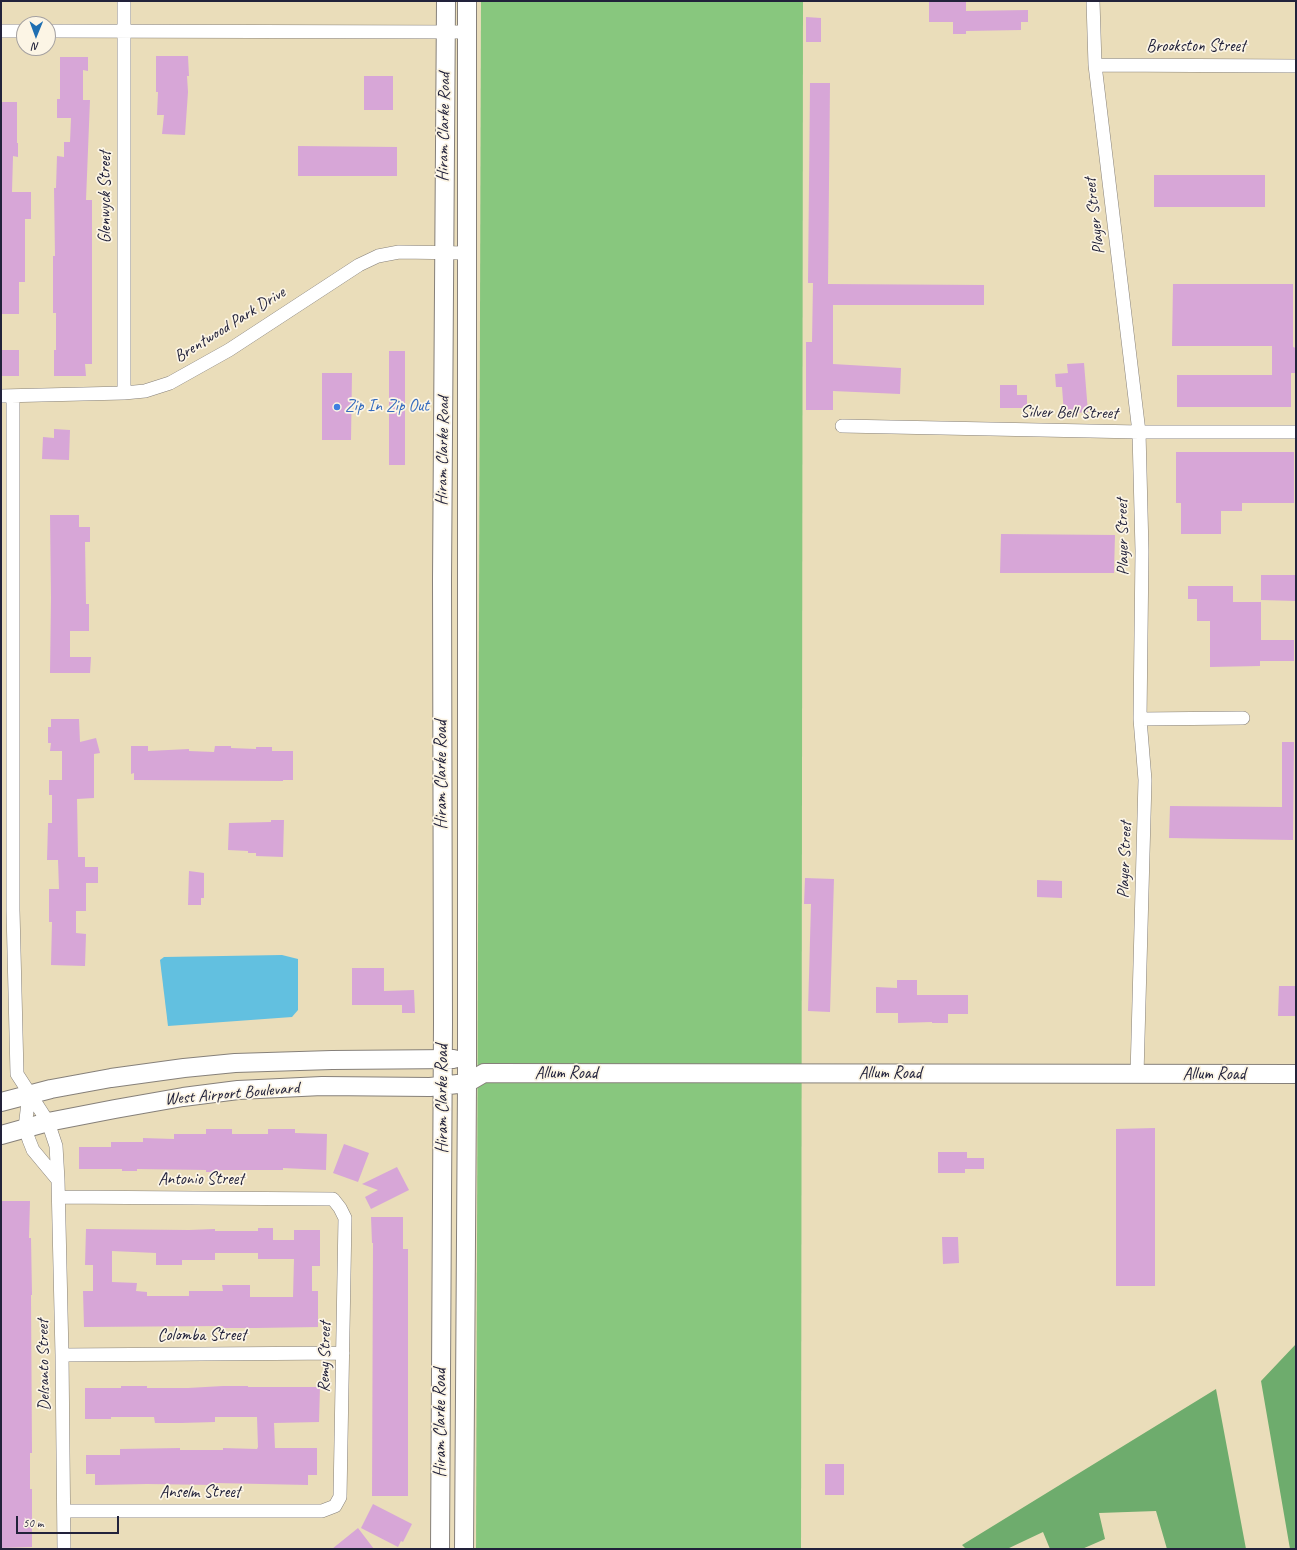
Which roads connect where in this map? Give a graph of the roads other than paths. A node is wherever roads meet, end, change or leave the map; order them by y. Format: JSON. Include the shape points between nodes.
{"nodes":[{"id":1,"x":124,"y":1,"type":"edge"},
{"id":2,"x":446,"y":1,"type":"edge"},
{"id":3,"x":467,"y":1,"type":"edge"},
{"id":4,"x":1093,"y":1,"type":"edge"},
{"id":5,"x":1,"y":31,"type":"edge"},
{"id":6,"x":16,"y":31,"type":"edge"},
{"id":7,"x":56,"y":31,"type":"edge"},
{"id":8,"x":125,"y":31,"type":"junction"},
{"id":9,"x":446,"y":32,"type":"junction"},
{"id":10,"x":467,"y":32,"type":"junction"},
{"id":11,"x":1095,"y":65,"type":"junction"},
{"id":12,"x":1296,"y":66,"type":"edge"},
{"id":13,"x":444,"y":253,"type":"junction"},
{"id":14,"x":467,"y":253,"type":"junction"},
{"id":15,"x":124,"y":393,"type":"junction"},
{"id":16,"x":7,"y":396,"type":"edge"},
{"id":17,"x":842,"y":426,"type":"dead end"},
{"id":18,"x":1139,"y":432,"type":"junction"},
{"id":19,"x":1296,"y":432,"type":"edge"},
{"id":20,"x":443,"y":484,"type":"junction"},
{"id":21,"x":466,"y":485,"type":"junction"},
{"id":22,"x":7,"y":584,"type":"edge"},
{"id":23,"x":442,"y":662,"type":"junction"},
{"id":24,"x":466,"y":662,"type":"junction"},
{"id":25,"x":1243,"y":718,"type":"dead end"},
{"id":26,"x":1140,"y":719,"type":"junction"},
{"id":27,"x":442,"y":837,"type":"junction"},
{"id":28,"x":466,"y":837,"type":"junction"},
{"id":29,"x":7,"y":911,"type":"edge"},
{"id":30,"x":443,"y":1059,"type":"junction"},
{"id":31,"x":466,"y":1059,"type":"junction"},
{"id":32,"x":484,"y":1073,"type":"junction"},
{"id":33,"x":1296,"y":1074,"type":"edge"},
{"id":34,"x":1137,"y":1075,"type":"junction"},
{"id":35,"x":467,"y":1083,"type":"junction"},
{"id":36,"x":443,"y":1086,"type":"junction"},
{"id":37,"x":29,"y":1094,"type":"junction"},
{"id":38,"x":1,"y":1102,"type":"edge"},
{"id":39,"x":48,"y":1122,"type":"junction"},
{"id":40,"x":25,"y":1128,"type":"junction"},
{"id":41,"x":1,"y":1135,"type":"edge"},
{"id":42,"x":58,"y":1180,"type":"junction"},
{"id":43,"x":59,"y":1198,"type":"junction"},
{"id":44,"x":340,"y":1208,"type":"joint"},
{"id":45,"x":343,"y":1353,"type":"junction"},
{"id":46,"x":441,"y":1354,"type":"junction"},
{"id":47,"x":62,"y":1355,"type":"junction"},
{"id":48,"x":465,"y":1355,"type":"junction"},
{"id":49,"x":335,"y":1506,"type":"joint"},
{"id":50,"x":64,"y":1511,"type":"junction"},
{"id":51,"x":64,"y":1549,"type":"edge"},
{"id":52,"x":440,"y":1549,"type":"edge"},
{"id":53,"x":464,"y":1549,"type":"edge"}],
"edges":[{"from":1,"to":8,"type":"street","name":"Glenwyck Street"},
{"from":2,"to":9,"type":"main road","name":"Hiram Clarke Road"},
{"from":3,"to":10,"type":"main road","name":"Hiram Clarke Road"},
{"from":4,"to":11,"type":"street","name":"Player Street"},
{"from":5,"to":6,"type":"street"},
{"from":7,"to":8,"type":"street"},
{"from":8,"to":9,"type":"street"},
{"from":8,"to":15,"type":"street","name":"Glenwyck Street"},
{"from":9,"to":10,"type":"street"},
{"from":9,"to":13,"type":"main road","name":"Hiram Clarke Road"},
{"from":10,"to":14,"type":"main road","name":"Hiram Clarke Road"},
{"from":11,"to":12,"type":"street","name":"Brookston Street"},
{"from":11,"to":18,"type":"street","name":"Player Street"},
{"from":13,"to":14,"type":"street","name":"Brentwood Park Drive"},
{"from":13,"to":15,"type":"street","name":"Brentwood Park Drive","via":[[399,252],[378,256],[229,350],[170,383],[145,391]]},
{"from":13,"to":20,"type":"main road","name":"Hiram Clarke Road"},
{"from":14,"to":21,"type":"main road","name":"Hiram Clarke Road"},
{"from":15,"to":16,"type":"street","name":"Brentwood Park Drive"},
{"from":16,"to":22,"type":"street"},
{"from":17,"to":18,"type":"street","name":"Silver Bell Street"},
{"from":18,"to":19,"type":"street","name":"Silver Bell Street"},
{"from":18,"to":26,"type":"street","name":"Player Street","via":[[1142,551]]},
{"from":20,"to":21,"type":"main road"},
{"from":20,"to":23,"type":"main road","name":"Hiram Clarke Road"},
{"from":21,"to":24,"type":"main road","name":"Hiram Clarke Road"},
{"from":22,"to":29,"type":"street"},
{"from":23,"to":24,"type":"main road"},
{"from":23,"to":27,"type":"main road","name":"Hiram Clarke Road"},
{"from":24,"to":28,"type":"main road","name":"Hiram Clarke Road"},
{"from":25,"to":26,"type":"street"},
{"from":26,"to":34,"type":"street","name":"Player Street","via":[[1145,780]]},
{"from":27,"to":28,"type":"main road"},
{"from":27,"to":30,"type":"main road","name":"Hiram Clarke Road"},
{"from":28,"to":31,"type":"main road","name":"Hiram Clarke Road"},
{"from":29,"to":37,"type":"street","via":[[17,1074]]},
{"from":30,"to":31,"type":"main road","name":"West Airport Boulevard"},
{"from":30,"to":36,"type":"main road","name":"Hiram Clarke Road"},
{"from":30,"to":37,"type":"main road","name":"West Airport Boulevard","via":[[235,1063],[117,1077]]},
{"from":31,"to":32,"type":"main road"},
{"from":31,"to":35,"type":"main road","name":"Hiram Clarke Road"},
{"from":32,"to":34,"type":"main road","name":"Allum Road"},
{"from":32,"to":35,"type":"main road"},
{"from":33,"to":34,"type":"main road","name":"Allum Road"},
{"from":35,"to":36,"type":"main road","name":"West Airport Boulevard"},
{"from":35,"to":48,"type":"main road","name":"Hiram Clarke Road"},
{"from":36,"to":39,"type":"main road","name":"West Airport Boulevard","via":[[322,1086],[238,1090],[183,1097]]},
{"from":36,"to":46,"type":"main road","name":"Hiram Clarke Road"},
{"from":37,"to":38,"type":"main road","name":"West Airport Boulevard"},
{"from":37,"to":39,"type":"street","name":"Delsanto Street"},
{"from":37,"to":40,"type":"street"},
{"from":39,"to":40,"type":"main road","name":"West Airport Boulevard"},
{"from":39,"to":42,"type":"street","name":"Delsanto Street","via":[[56,1146]]},
{"from":40,"to":41,"type":"main road","name":"West Airport Boulevard"},
{"from":40,"to":42,"type":"street","via":[[33,1150]]},
{"from":42,"to":43,"type":"street","name":"Delsanto Street"},
{"from":43,"to":44,"type":"street","name":"Antonio Street","via":[[333,1199]]},
{"from":43,"to":47,"type":"street","name":"Delsanto Street"},
{"from":44,"to":45,"type":"street","name":"Remy Street","via":[[345,1218]]},
{"from":45,"to":47,"type":"street","name":"Colomba Street"},
{"from":45,"to":49,"type":"street","name":"Remy Street","via":[[340,1497]]},
{"from":46,"to":48,"type":"main road"},
{"from":46,"to":52,"type":"main road","name":"Hiram Clarke Road"},
{"from":47,"to":50,"type":"street","name":"Delsanto Street"},
{"from":48,"to":53,"type":"main road","name":"Hiram Clarke Road"},
{"from":49,"to":50,"type":"street","name":"Anselm Street","via":[[322,1511]]},
{"from":50,"to":51,"type":"street","name":"Delsanto Street"},
{"from":52,"to":53,"type":"main road"}]}
